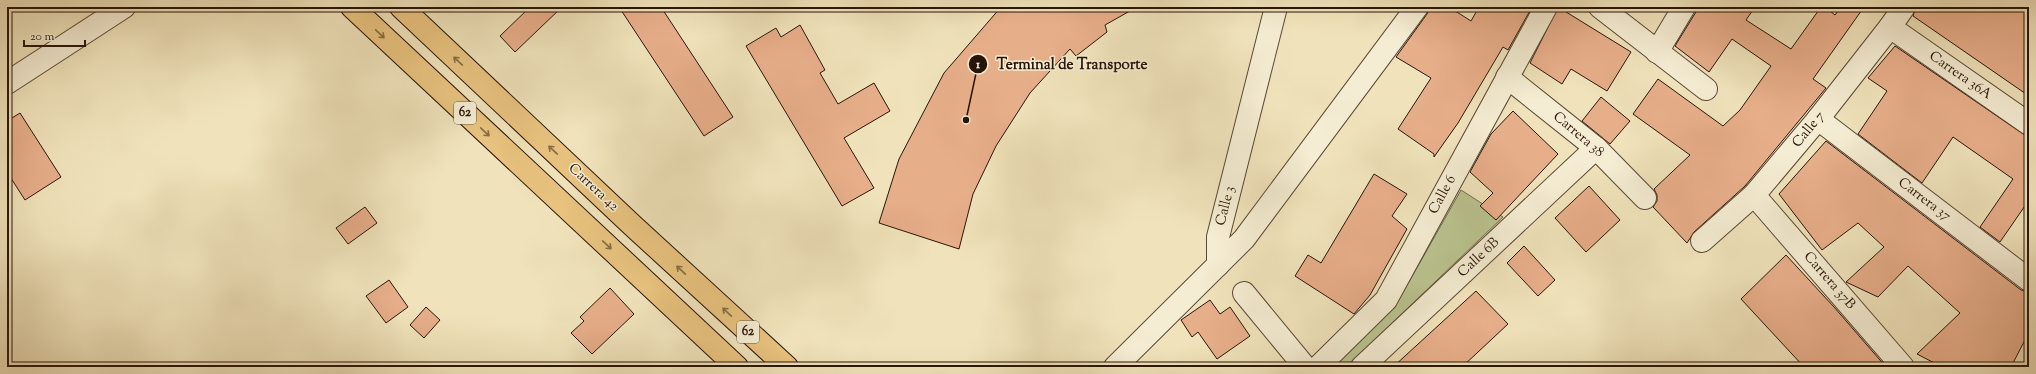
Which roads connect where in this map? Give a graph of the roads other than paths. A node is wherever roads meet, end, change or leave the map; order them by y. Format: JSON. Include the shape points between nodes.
{"nodes":[{"id":1,"x":124,"y":7,"type":"edge"},
{"id":2,"x":352,"y":7,"type":"edge"},
{"id":3,"x":402,"y":7,"type":"edge"},
{"id":4,"x":1276,"y":7,"type":"edge"},
{"id":5,"x":1417,"y":7,"type":"edge"},
{"id":6,"x":1546,"y":7,"type":"edge"},
{"id":7,"x":1600,"y":7,"type":"edge"},
{"id":8,"x":1684,"y":7,"type":"edge"},
{"id":9,"x":1904,"y":7,"type":"edge"},
{"id":10,"x":1890,"y":28,"type":"junction"},
{"id":11,"x":1656,"y":52,"type":"junction"},
{"id":12,"x":1507,"y":77,"type":"junction"},
{"id":13,"x":7,"y":83,"type":"edge"},
{"id":14,"x":1706,"y":89,"type":"dead end"},
{"id":15,"x":1818,"y":119,"type":"junction"},
{"id":16,"x":2029,"y":124,"type":"edge"},
{"id":17,"x":1596,"y":148,"type":"junction"},
{"id":18,"x":1754,"y":195,"type":"junction"},
{"id":19,"x":1645,"y":198,"type":"dead end"},
{"id":20,"x":1702,"y":241,"type":"dead end"},
{"id":21,"x":1218,"y":265,"type":"junction"},
{"id":22,"x":2029,"y":280,"type":"edge"},
{"id":23,"x":1244,"y":293,"type":"dead end"},
{"id":24,"x":737,"y":367,"type":"edge"},
{"id":25,"x":786,"y":367,"type":"edge"},
{"id":26,"x":1115,"y":367,"type":"edge"},
{"id":27,"x":1305,"y":367,"type":"edge"},
{"id":28,"x":1318,"y":367,"type":"edge"},
{"id":29,"x":1362,"y":367,"type":"edge"},
{"id":30,"x":1903,"y":367,"type":"edge"}],
"edges":[{"from":1,"to":13,"type":"street"},
{"from":2,"to":24,"type":"highway","number":"62","one_way":true},
{"from":25,"to":3,"type":"highway","name":"Carrera 42","number":"62","one_way":true},
{"from":4,"to":21,"type":"street","name":"Calle 3","via":[[1218,236]]},
{"from":5,"to":21,"type":"street","via":[[1244,239]]},
{"from":6,"to":12,"type":"street","name":"Calle 6"},
{"from":7,"to":11,"type":"street"},
{"from":8,"to":11,"type":"street"},
{"from":9,"to":10,"type":"street","name":"Calle 7"},
{"from":10,"to":15,"type":"street","name":"Calle 7"},
{"from":10,"to":16,"type":"street","name":"Carrera 36A"},
{"from":11,"to":14,"type":"street"},
{"from":12,"to":17,"type":"street","name":"Carrera 38"},
{"from":12,"to":28,"type":"street","name":"Calle 6","via":[[1386,300]]},
{"from":15,"to":18,"type":"street","name":"Calle 7"},
{"from":15,"to":22,"type":"street","name":"Carrera 37"},
{"from":17,"to":19,"type":"street","name":"Carrera 38"},
{"from":17,"to":29,"type":"street","name":"Calle 6B"},
{"from":18,"to":20,"type":"street","name":"Calle 7"},
{"from":18,"to":30,"type":"street","name":"Carrera 37B"},
{"from":21,"to":26,"type":"street"},
{"from":23,"to":27,"type":"street"}]}
